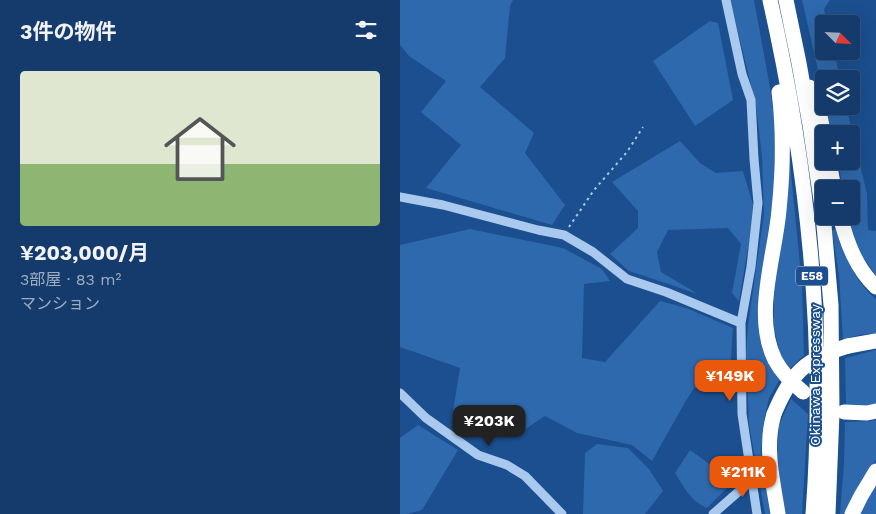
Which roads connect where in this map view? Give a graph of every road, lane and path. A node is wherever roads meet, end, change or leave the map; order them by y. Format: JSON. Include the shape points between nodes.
{"nodes":[{"id":1,"x":726,"y":0,"type":"edge"},
{"id":2,"x":770,"y":0,"type":"edge"},
{"id":3,"x":786,"y":0,"type":"edge"},
{"id":4,"x":779,"y":40,"type":"junction"},
{"id":5,"x":799,"y":63,"type":"junction"},
{"id":6,"x":822,"y":125,"type":"edge"},
{"id":7,"x":643,"y":127,"type":"dead end"},
{"id":8,"x":400,"y":197,"type":"edge"},
{"id":9,"x":843,"y":225,"type":"edge"},
{"id":10,"x":564,"y":235,"type":"junction"},
{"id":11,"x":876,"y":287,"type":"edge"},
{"id":12,"x":741,"y":323,"type":"junction"},
{"id":13,"x":876,"y":341,"type":"edge"},
{"id":14,"x":803,"y":392,"type":"dead end"},
{"id":15,"x":400,"y":393,"type":"edge"},
{"id":16,"x":844,"y":412,"type":"dead end"},
{"id":17,"x":876,"y":412,"type":"edge"},
{"id":18,"x":876,"y":471,"type":"edge"},
{"id":19,"x":753,"y":479,"type":"junction"},
{"id":20,"x":562,"y":514,"type":"edge"},
{"id":21,"x":714,"y":514,"type":"edge"},
{"id":22,"x":757,"y":514,"type":"edge"},
{"id":23,"x":778,"y":514,"type":"edge"},
{"id":24,"x":813,"y":514,"type":"edge"},
{"id":25,"x":828,"y":514,"type":"edge"},
{"id":26,"x":852,"y":514,"type":"edge"}],
"edges":[{"from":1,"to":12,"type":"street","via":[[750,100],[758,203]]},
{"from":2,"to":4,"type":"highway","name":"Okinawa Expressway","number":"E58"},
{"from":3,"to":5,"type":"highway","name":"Okinawa Expressway","number":"E58"},
{"from":4,"to":14,"type":"highway","via":[[777,77],[783,143],[782,175],[766,316],[769,342],[776,362]]},
{"from":4,"to":24,"type":"highway","name":"Okinawa Expressway","number":"E58","via":[[810,242],[817,400]]},
{"from":5,"to":6,"type":"highway"},
{"from":5,"to":25,"type":"highway","name":"Okinawa Expressway","number":"E58","via":[[823,214],[831,305],[832,413]]},
{"from":7,"to":10,"type":"path"},
{"from":8,"to":10,"type":"street"},
{"from":9,"to":11,"type":"highway","via":[[854,258]]},
{"from":10,"to":12,"type":"street","via":[[593,252],[627,279]]},
{"from":12,"to":19,"type":"street","via":[[742,414]]},
{"from":13,"to":23,"type":"highway","bridge":true,"via":[[829,352],[802,368],[789,384],[771,422],[770,455]]},
{"from":15,"to":20,"type":"street","via":[[426,418],[478,455],[526,476]]},
{"from":16,"to":17,"type":"highway"},
{"from":18,"to":26,"type":"highway"},
{"from":19,"to":21,"type":"street"},
{"from":19,"to":22,"type":"street"}]}
